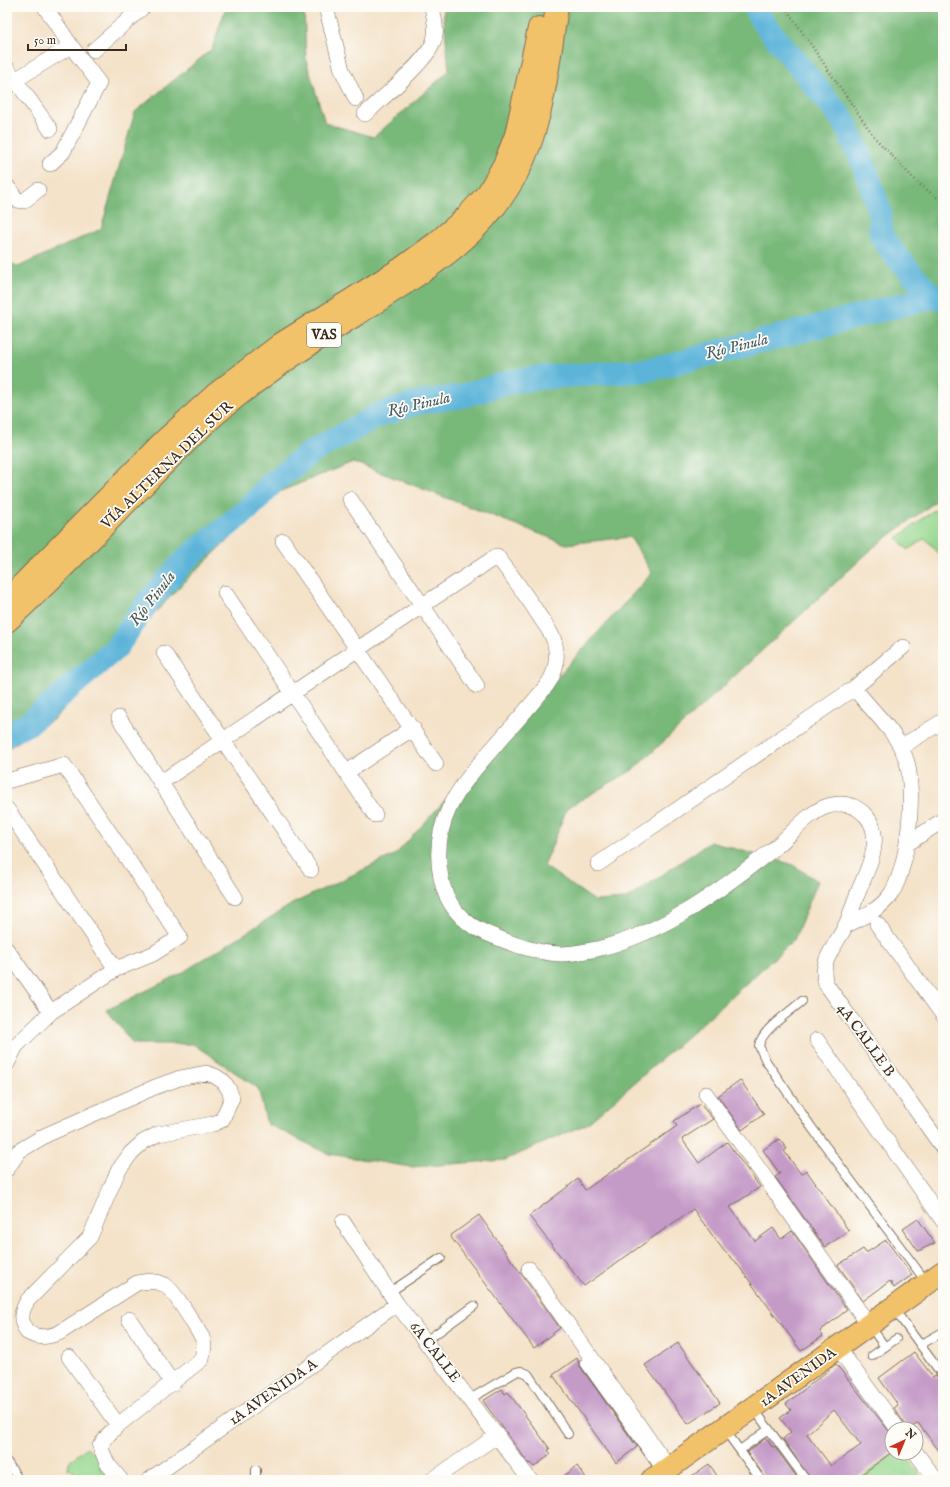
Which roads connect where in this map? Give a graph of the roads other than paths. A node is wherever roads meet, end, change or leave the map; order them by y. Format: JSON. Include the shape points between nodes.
{"nodes":[{"id":1,"x":45,"y":7,"type":"edge"},
{"id":2,"x":326,"y":7,"type":"edge"},
{"id":3,"x":432,"y":7,"type":"edge"},
{"id":4,"x":543,"y":7,"type":"edge"},
{"id":5,"x":557,"y":7,"type":"edge"},
{"id":6,"x":136,"y":9,"type":"edge"},
{"id":7,"x":71,"y":46,"type":"junction"},
{"id":8,"x":94,"y":50,"type":"dead end"},
{"id":9,"x":10,"y":77,"type":"edge"},
{"id":10,"x":356,"y":98,"type":"dead end"},
{"id":11,"x":365,"y":114,"type":"dead end"},
{"id":12,"x":50,"y":129,"type":"dead end"},
{"id":13,"x":50,"y":164,"type":"dead end"},
{"id":14,"x":7,"y":186,"type":"edge"},
{"id":15,"x":38,"y":190,"type":"dead end"},
{"id":16,"x":350,"y":499,"type":"dead end"},
{"id":17,"x":283,"y":541,"type":"dead end"},
{"id":18,"x":225,"y":593,"type":"dead end"},
{"id":19,"x":7,"y":600,"type":"edge"},
{"id":20,"x":422,"y":605,"type":"junction"},
{"id":21,"x":7,"y":621,"type":"edge"},
{"id":22,"x":903,"y":647,"type":"dead end"},
{"id":23,"x":357,"y":649,"type":"junction"},
{"id":24,"x":164,"y":653,"type":"dead end"},
{"id":25,"x":477,"y":686,"type":"dead end"},
{"id":26,"x":854,"y":688,"type":"junction"},
{"id":27,"x":292,"y":693,"type":"junction"},
{"id":28,"x":118,"y":718,"type":"dead end"},
{"id":29,"x":943,"y":720,"type":"edge"},
{"id":30,"x":413,"y":728,"type":"junction"},
{"id":31,"x":223,"y":740,"type":"junction"},
{"id":32,"x":900,"y":747,"type":"junction"},
{"id":33,"x":436,"y":764,"type":"dead end"},
{"id":34,"x":347,"y":772,"type":"junction"},
{"id":35,"x":7,"y":781,"type":"edge"},
{"id":36,"x":160,"y":783,"type":"junction"},
{"id":37,"x":7,"y":809,"type":"edge"},
{"id":38,"x":375,"y":815,"type":"dead end"},
{"id":39,"x":943,"y":820,"type":"edge"},
{"id":40,"x":907,"y":844,"type":"junction"},
{"id":41,"x":598,"y":864,"type":"dead end"},
{"id":42,"x":312,"y":870,"type":"dead end"},
{"id":43,"x":235,"y":897,"type":"dead end"},
{"id":44,"x":877,"y":924,"type":"dead end"},
{"id":45,"x":845,"y":926,"type":"junction"},
{"id":46,"x":7,"y":950,"type":"edge"},
{"id":47,"x":116,"y":968,"type":"junction"},
{"id":48,"x":802,"y":1001,"type":"dead end"},
{"id":49,"x":51,"y":1012,"type":"junction"},
{"id":50,"x":943,"y":1015,"type":"edge"},
{"id":51,"x":817,"y":1040,"type":"dead end"},
{"id":52,"x":7,"y":1064,"type":"edge"},
{"id":53,"x":706,"y":1094,"type":"dead end"},
{"id":54,"x":943,"y":1148,"type":"edge"},
{"id":55,"x":7,"y":1170,"type":"edge"},
{"id":56,"x":943,"y":1221,"type":"edge"},
{"id":57,"x":343,"y":1222,"type":"dead end"},
{"id":58,"x":441,"y":1258,"type":"dead end"},
{"id":59,"x":529,"y":1269,"type":"dead end"},
{"id":60,"x":935,"y":1278,"type":"edge"},
{"id":61,"x":393,"y":1298,"type":"junction"},
{"id":62,"x":474,"y":1306,"type":"dead end"},
{"id":63,"x":893,"y":1308,"type":"junction"},
{"id":64,"x":129,"y":1319,"type":"dead end"},
{"id":65,"x":869,"y":1325,"type":"junction"},
{"id":66,"x":943,"y":1332,"type":"edge"},
{"id":67,"x":896,"y":1339,"type":"dead end"},
{"id":68,"x":426,"y":1341,"type":"junction"},
{"id":69,"x":920,"y":1345,"type":"junction"},
{"id":70,"x":885,"y":1347,"type":"junction"},
{"id":71,"x":838,"y":1348,"type":"junction"},
{"id":72,"x":872,"y":1356,"type":"dead end"},
{"id":73,"x":69,"y":1357,"type":"dead end"},
{"id":74,"x":584,"y":1363,"type":"dead end"},
{"id":75,"x":943,"y":1376,"type":"edge"},
{"id":76,"x":173,"y":1384,"type":"junction"},
{"id":77,"x":470,"y":1399,"type":"junction"},
{"id":78,"x":754,"y":1409,"type":"junction"},
{"id":79,"x":892,"y":1421,"type":"edge"},
{"id":80,"x":118,"y":1425,"type":"junction"},
{"id":81,"x":724,"y":1429,"type":"junction"},
{"id":82,"x":769,"y":1429,"type":"junction"},
{"id":83,"x":568,"y":1434,"type":"dead end"},
{"id":84,"x":498,"y":1435,"type":"junction"},
{"id":85,"x":740,"y":1450,"type":"junction"},
{"id":86,"x":922,"y":1461,"type":"edge"},
{"id":87,"x":7,"y":1462,"type":"edge"},
{"id":88,"x":256,"y":1470,"type":"dead end"},
{"id":89,"x":661,"y":1474,"type":"edge"},
{"id":90,"x":762,"y":1479,"type":"edge"},
{"id":91,"x":19,"y":1480,"type":"edge"},
{"id":92,"x":121,"y":1480,"type":"edge"},
{"id":93,"x":149,"y":1480,"type":"edge"},
{"id":94,"x":256,"y":1480,"type":"edge"},
{"id":95,"x":432,"y":1480,"type":"edge"},
{"id":96,"x":530,"y":1480,"type":"edge"},
{"id":97,"x":806,"y":1480,"type":"edge"},
{"id":98,"x":936,"y":1480,"type":"edge"}],
"edges":[{"from":1,"to":7,"type":"street"},
{"from":2,"to":10,"type":"street","via":[[342,70]]},
{"from":3,"to":11,"type":"street","via":[[436,23],[434,43],[423,59]]},
{"from":4,"to":19,"type":"main road","name":"VÍA ALTERNA DEL SUR","number":"VAS","via":[[516,135],[488,193],[466,217],[436,243],[402,268],[281,344],[216,394],[163,442]]},
{"from":5,"to":21,"type":"main road","name":"VÍA ALTERNA DEL SUR","number":"VAS","via":[[542,102],[532,140],[518,172],[500,202],[479,227],[446,256],[291,357],[224,407]]},
{"from":6,"to":8,"type":"street"},
{"from":7,"to":9,"type":"street"},
{"from":7,"to":13,"type":"street","via":[[99,83],[63,152]]},
{"from":9,"to":12,"type":"street"},
{"from":14,"to":15,"type":"street","via":[[17,200],[24,201]]},
{"from":16,"to":20,"type":"street"},
{"from":17,"to":23,"type":"street"},
{"from":18,"to":27,"type":"street"},
{"from":20,"to":23,"type":"street"},
{"from":20,"to":25,"type":"street"},
{"from":20,"to":45,"type":"street","name":"4A CALLE B","via":[[497,556],[532,603],[555,643],[556,662],[552,678],[467,777],[446,813],[439,850],[440,874],[449,902],[467,922],[510,943],[549,953],[581,952],[630,940],[684,914],[780,844],[815,813],[831,805],[845,804],[859,809],[868,818],[874,831],[874,839],[871,859]]},
{"from":22,"to":26,"type":"street"},
{"from":23,"to":27,"type":"street"},
{"from":23,"to":30,"type":"street"},
{"from":24,"to":31,"type":"street"},
{"from":26,"to":32,"type":"street"},
{"from":26,"to":41,"type":"street"},
{"from":27,"to":31,"type":"street"},
{"from":27,"to":34,"type":"street"},
{"from":28,"to":36,"type":"street"},
{"from":29,"to":32,"type":"street"},
{"from":30,"to":33,"type":"street"},
{"from":30,"to":34,"type":"street"},
{"from":31,"to":36,"type":"street"},
{"from":31,"to":42,"type":"street"},
{"from":32,"to":40,"type":"street","via":[[906,760],[911,797]]},
{"from":34,"to":38,"type":"street"},
{"from":35,"to":47,"type":"street","via":[[64,765],[180,937],[154,954]]},
{"from":36,"to":43,"type":"street"},
{"from":37,"to":47,"type":"street"},
{"from":39,"to":40,"type":"street"},
{"from":40,"to":45,"type":"street","via":[[898,883],[889,898],[870,914]]},
{"from":44,"to":50,"type":"street"},
{"from":45,"to":54,"type":"street","name":"4A CALLE B","via":[[826,962],[826,984]]},
{"from":46,"to":49,"type":"street"},
{"from":47,"to":49,"type":"street"},
{"from":48,"to":60,"type":"lane","via":[[761,1038],[759,1046],[766,1061],[812,1128]]},
{"from":49,"to":52,"type":"street","via":[[16,1046]]},
{"from":51,"to":56,"type":"street"},
{"from":53,"to":65,"type":"street"},
{"from":55,"to":76,"type":"street","via":[[19,1151],[46,1135],[155,1087],[206,1072],[224,1082],[232,1098],[222,1120],[214,1124],[158,1134],[143,1142],[131,1153],[118,1171],[90,1237],[28,1300],[22,1312],[21,1320],[27,1332],[40,1338],[59,1333],[137,1283],[156,1282],[166,1286],[202,1337],[204,1346],[202,1359]]},
{"from":57,"to":61,"type":"street","name":"6A CALLE"},
{"from":58,"to":61,"type":"lane"},
{"from":59,"to":89,"type":"street"},
{"from":60,"to":63,"type":"main road","name":"1A AVENIDA"},
{"from":61,"to":68,"type":"street","name":"6A CALLE"},
{"from":61,"to":93,"type":"street","name":"1A AVENIDA A"},
{"from":62,"to":68,"type":"lane"},
{"from":63,"to":65,"type":"main road","name":"1A AVENIDA"},
{"from":63,"to":69,"type":"lane"},
{"from":64,"to":76,"type":"street"},
{"from":65,"to":70,"type":"lane"},
{"from":65,"to":71,"type":"main road","name":"1A AVENIDA"},
{"from":66,"to":69,"type":"lane"},
{"from":67,"to":70,"type":"lane"},
{"from":68,"to":77,"type":"street","name":"6A CALLE"},
{"from":69,"to":75,"type":"lane"},
{"from":70,"to":72,"type":"lane"},
{"from":71,"to":78,"type":"main road","name":"1A AVENIDA"},
{"from":71,"to":79,"type":"street"},
{"from":73,"to":80,"type":"street"},
{"from":74,"to":89,"type":"lane"},
{"from":76,"to":80,"type":"street"},
{"from":77,"to":83,"type":"lane","via":[[516,1372],[524,1372],[528,1374]]},
{"from":77,"to":84,"type":"street","name":"6A CALLE"},
{"from":78,"to":81,"type":"main road","name":"1A AVENIDA"},
{"from":78,"to":82,"type":"lane"},
{"from":80,"to":92,"type":"street","via":[[100,1448],[107,1463]]},
{"from":81,"to":85,"type":"lane"},
{"from":81,"to":89,"type":"main road","name":"1A AVENIDA"},
{"from":82,"to":85,"type":"lane"},
{"from":82,"to":97,"type":"lane","via":[[788,1462]]},
{"from":84,"to":95,"type":"street"},
{"from":84,"to":96,"type":"street","name":"6A CALLE"},
{"from":85,"to":90,"type":"lane"},
{"from":86,"to":98,"type":"street"},
{"from":87,"to":91,"type":"lane"},
{"from":88,"to":94,"type":"lane"}]}
